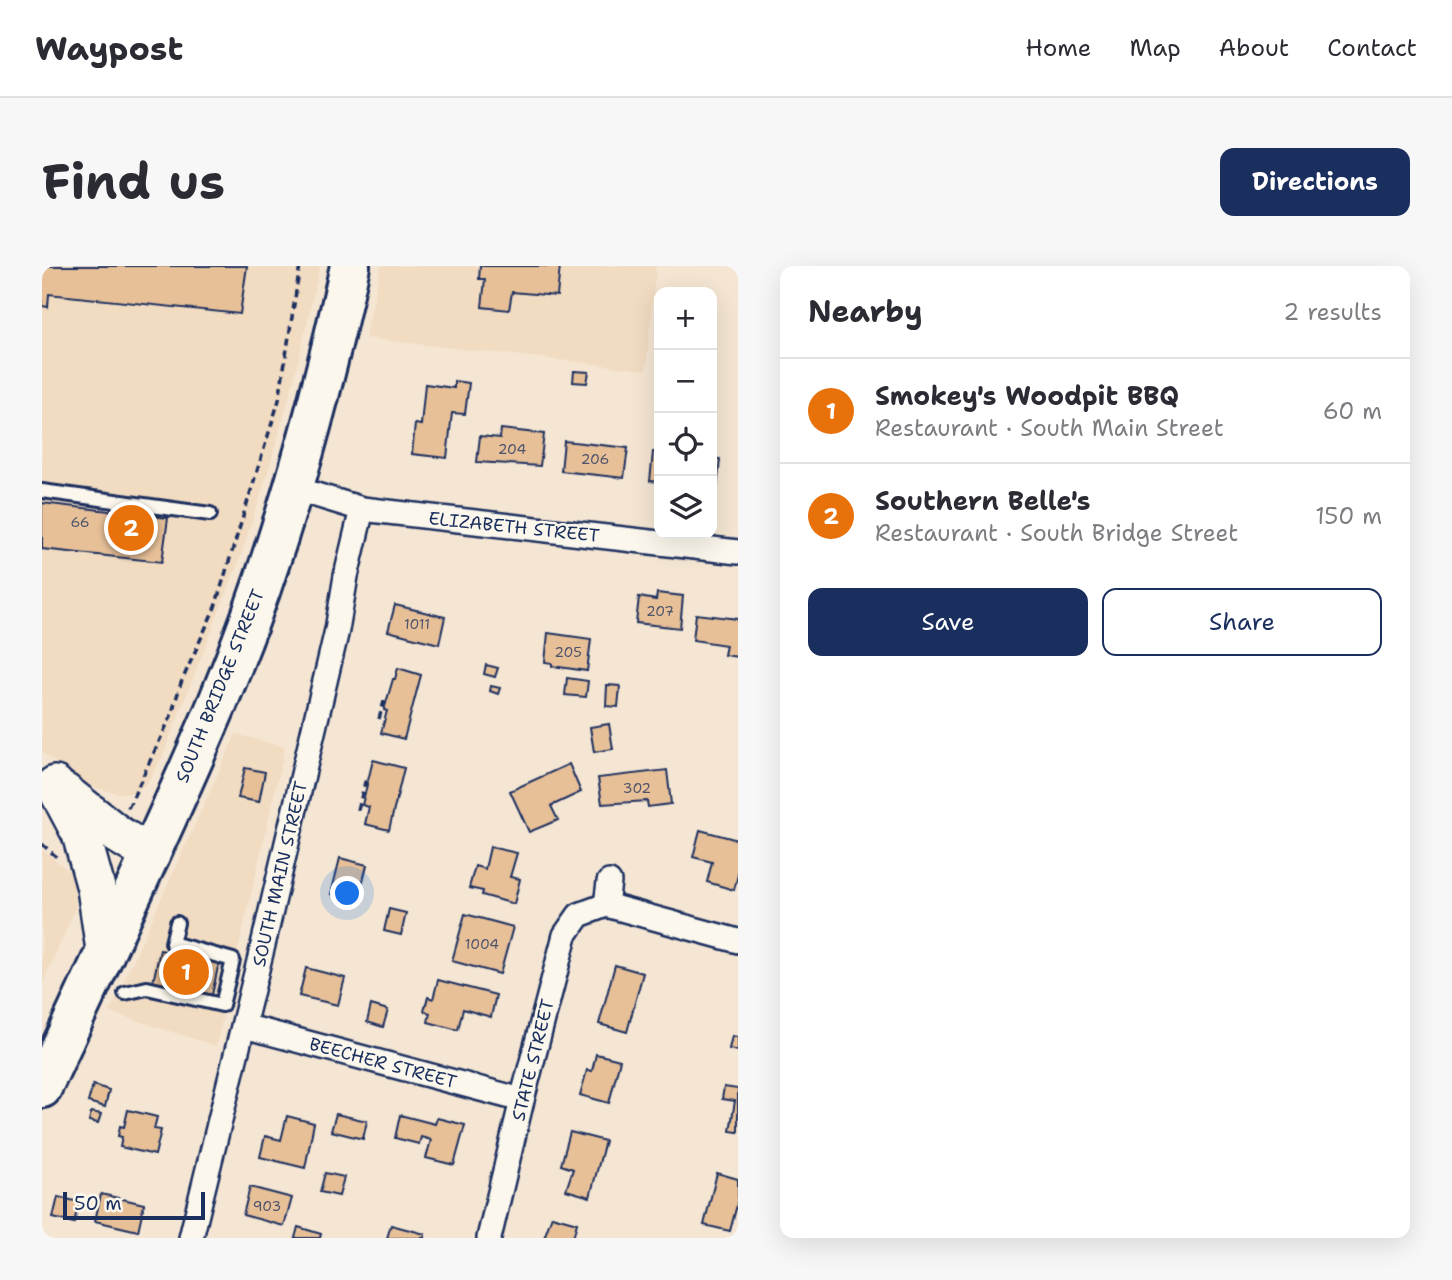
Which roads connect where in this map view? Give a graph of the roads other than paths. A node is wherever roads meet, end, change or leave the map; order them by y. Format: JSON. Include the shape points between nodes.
{"nodes":[{"id":1,"x":350,"y":266,"type":"edge"},
{"id":2,"x":293,"y":488,"type":"junction"},
{"id":3,"x":42,"y":491,"type":"edge"},
{"id":4,"x":362,"y":509,"type":"junction"},
{"id":5,"x":210,"y":514,"type":"dead end"},
{"id":6,"x":738,"y":552,"type":"edge"},
{"id":7,"x":49,"y":780,"type":"edge"},
{"id":8,"x":150,"y":855,"type":"junction"},
{"id":9,"x":177,"y":923,"type":"dead end"},
{"id":10,"x":738,"y":941,"type":"edge"},
{"id":11,"x":105,"y":950,"type":"junction"},
{"id":12,"x":125,"y":993,"type":"dead end"},
{"id":13,"x":244,"y":1026,"type":"junction"},
{"id":14,"x":42,"y":1088,"type":"edge"},
{"id":15,"x":522,"y":1100,"type":"junction"},
{"id":16,"x":191,"y":1238,"type":"edge"},
{"id":17,"x":489,"y":1238,"type":"edge"}],
"edges":[{"from":1,"to":2,"type":"highway","name":"SOUTH BRIDGE STREET"},
{"from":2,"to":4,"type":"street","name":"ELIZABETH STREET"},
{"from":2,"to":8,"type":"highway","name":"SOUTH BRIDGE STREET","via":[[223,689]]},
{"from":3,"to":5,"type":"lane"},
{"from":4,"to":6,"type":"street","name":"ELIZABETH STREET"},
{"from":4,"to":13,"type":"street","name":"SOUTH MAIN STREET"},
{"from":7,"to":8,"type":"main road"},
{"from":7,"to":11,"type":"main road","via":[[81,834],[96,888]]},
{"from":8,"to":11,"type":"highway","name":"SOUTH BRIDGE STREET"},
{"from":9,"to":12,"type":"lane","via":[[172,943],[233,960],[222,1005],[147,988]]},
{"from":10,"to":15,"type":"street","name":"STATE STREET","via":[[608,893],[579,915],[565,935]]},
{"from":11,"to":14,"type":"highway","name":"SOUTH BRIDGE STREET"},
{"from":13,"to":15,"type":"street","name":"BEECHER STREET"},
{"from":13,"to":16,"type":"street","name":"SOUTH MAIN STREET"},
{"from":15,"to":17,"type":"street","name":"STATE STREET"}]}
